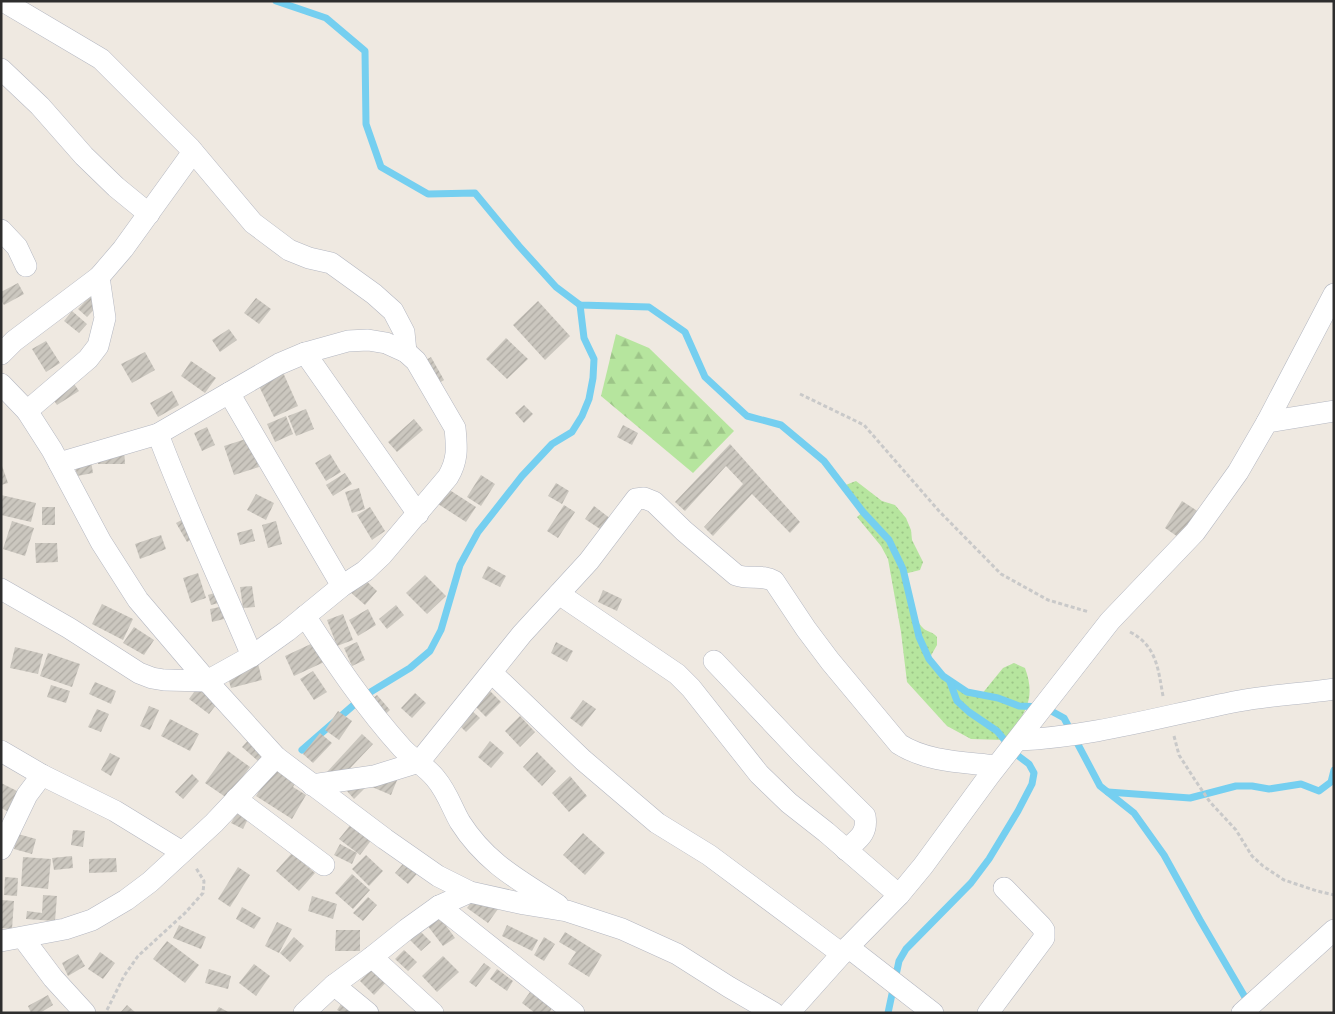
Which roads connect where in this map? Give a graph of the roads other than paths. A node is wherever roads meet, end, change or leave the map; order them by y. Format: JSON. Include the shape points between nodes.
{"nodes":[{"id":1,"x":3,"y":1,"type":"edge"},
{"id":2,"x":1,"y":69,"type":"edge"},
{"id":3,"x":194,"y":152,"type":"junction"},
{"id":4,"x":149,"y":214,"type":"junction"},
{"id":5,"x":1,"y":230,"type":"edge"},
{"id":6,"x":26,"y":266,"type":"dead end"},
{"id":7,"x":99,"y":277,"type":"junction"},
{"id":8,"x":1334,"y":294,"type":"edge"},
{"id":9,"x":406,"y":352,"type":"junction"},
{"id":10,"x":305,"y":353,"type":"junction"},
{"id":11,"x":1,"y":354,"type":"edge"},
{"id":12,"x":1,"y":384,"type":"edge"},
{"id":13,"x":229,"y":393,"type":"junction"},
{"id":14,"x":27,"y":411,"type":"junction"},
{"id":15,"x":1334,"y":411,"type":"edge"},
{"id":16,"x":1267,"y":422,"type":"junction"},
{"id":17,"x":158,"y":434,"type":"junction"},
{"id":18,"x":59,"y":463,"type":"junction"},
{"id":19,"x":418,"y":514,"type":"junction"},
{"id":20,"x":342,"y":586,"type":"junction"},
{"id":21,"x":1,"y":589,"type":"edge"},
{"id":22,"x":559,"y":594,"type":"junction"},
{"id":23,"x":305,"y":616,"type":"junction"},
{"id":24,"x":252,"y":656,"type":"junction"},
{"id":25,"x":714,"y":661,"type":"dead end"},
{"id":26,"x":492,"y":673,"type":"junction"},
{"id":27,"x":207,"y":682,"type":"junction"},
{"id":28,"x":1334,"y":689,"type":"edge"},
{"id":29,"x":1018,"y":740,"type":"junction"},
{"id":30,"x":1,"y":751,"type":"edge"},
{"id":31,"x":276,"y":757,"type":"junction"},
{"id":32,"x":418,"y":762,"type":"junction"},
{"id":33,"x":996,"y":766,"type":"junction"},
{"id":34,"x":42,"y":775,"type":"junction"},
{"id":35,"x":312,"y":785,"type":"junction"},
{"id":36,"x":236,"y":800,"type":"junction"},
{"id":37,"x":4,"y":836,"type":"edge"},
{"id":38,"x":846,"y":850,"type":"junction"},
{"id":39,"x":182,"y":852,"type":"junction"},
{"id":40,"x":324,"y":866,"type":"dead end"},
{"id":41,"x":1004,"y":888,"type":"dead end"},
{"id":42,"x":470,"y":892,"type":"junction"},
{"id":43,"x":899,"y":895,"type":"junction"},
{"id":44,"x":439,"y":906,"type":"junction"},
{"id":45,"x":567,"y":911,"type":"junction"},
{"id":46,"x":1334,"y":930,"type":"edge"},
{"id":47,"x":24,"y":938,"type":"junction"},
{"id":48,"x":1,"y":941,"type":"edge"},
{"id":49,"x":845,"y":950,"type":"junction"},
{"id":50,"x":372,"y":957,"type":"junction"},
{"id":51,"x":334,"y":985,"type":"junction"},
{"id":52,"x":85,"y":1013,"type":"edge"},
{"id":53,"x":304,"y":1013,"type":"edge"},
{"id":54,"x":368,"y":1013,"type":"edge"},
{"id":55,"x":433,"y":1013,"type":"edge"},
{"id":56,"x":574,"y":1013,"type":"edge"},
{"id":57,"x":774,"y":1013,"type":"edge"},
{"id":58,"x":789,"y":1013,"type":"edge"},
{"id":59,"x":933,"y":1013,"type":"edge"},
{"id":60,"x":988,"y":1013,"type":"edge"},
{"id":61,"x":1242,"y":1013,"type":"edge"}],
"edges":[{"from":1,"to":3,"type":"street","via":[[101,59]]},
{"from":2,"to":4,"type":"street","via":[[40,106],[84,156]]},
{"from":3,"to":4,"type":"street"},
{"from":3,"to":9,"type":"street","via":[[253,223],[289,250],[331,264],[393,311],[404,332]]},
{"from":4,"to":7,"type":"street"},
{"from":5,"to":6,"type":"street","via":[[17,248]]},
{"from":7,"to":11,"type":"street"},
{"from":7,"to":14,"type":"street","via":[[105,318],[98,346],[88,359]]},
{"from":8,"to":16,"type":"street"},
{"from":9,"to":10,"type":"street","via":[[386,343],[368,340],[348,341]]},
{"from":9,"to":19,"type":"street","via":[[416,361],[434,391],[455,428],[456,440],[454,466]]},
{"from":10,"to":13,"type":"street"},
{"from":10,"to":19,"type":"street"},
{"from":12,"to":14,"type":"street"},
{"from":13,"to":17,"type":"street"},
{"from":13,"to":20,"type":"street"},
{"from":14,"to":18,"type":"street"},
{"from":15,"to":16,"type":"street"},
{"from":16,"to":29,"type":"street","via":[[1238,472],[1195,532],[1110,621]]},
{"from":17,"to":18,"type":"street"},
{"from":17,"to":24,"type":"street","via":[[180,493]]},
{"from":18,"to":27,"type":"street","via":[[101,542],[138,600]]},
{"from":19,"to":20,"type":"street","via":[[382,555]]},
{"from":20,"to":23,"type":"street"},
{"from":21,"to":27,"type":"street","via":[[139,673],[164,680]]},
{"from":22,"to":26,"type":"street"},
{"from":22,"to":33,"type":"street","via":[[589,561],[636,499],[648,498],[736,575],[768,577],[774,581],[830,662],[899,744],[924,755]]},
{"from":22,"to":38,"type":"street","via":[[677,674],[759,774]]},
{"from":23,"to":24,"type":"street"},
{"from":23,"to":32,"type":"street","via":[[364,704]]},
{"from":24,"to":27,"type":"street"},
{"from":25,"to":38,"type":"street","via":[[865,816],[867,825],[864,833]]},
{"from":26,"to":32,"type":"street"},
{"from":26,"to":49,"type":"street","via":[[582,760],[657,822]]},
{"from":27,"to":31,"type":"street"},
{"from":28,"to":29,"type":"street","via":[[1241,700],[1168,718],[1050,739]]},
{"from":29,"to":33,"type":"street"},
{"from":30,"to":34,"type":"street"},
{"from":31,"to":35,"type":"street"},
{"from":31,"to":36,"type":"street"},
{"from":32,"to":35,"type":"street","via":[[374,776]]},
{"from":32,"to":45,"type":"street","via":[[435,777],[460,822],[482,850],[504,871]]},
{"from":33,"to":43,"type":"street","via":[[924,866]]},
{"from":34,"to":37,"type":"street"},
{"from":34,"to":39,"type":"street","via":[[115,810]]},
{"from":35,"to":42,"type":"street","via":[[438,876]]},
{"from":36,"to":39,"type":"street"},
{"from":36,"to":40,"type":"street"},
{"from":38,"to":43,"type":"street"},
{"from":39,"to":47,"type":"street","via":[[150,882],[92,920]]},
{"from":41,"to":60,"type":"street","via":[[1041,926],[1044,938]]},
{"from":42,"to":44,"type":"street"},
{"from":42,"to":45,"type":"street"},
{"from":43,"to":49,"type":"street"},
{"from":44,"to":50,"type":"street"},
{"from":44,"to":56,"type":"street"},
{"from":45,"to":57,"type":"street","via":[[622,929],[677,954]]},
{"from":46,"to":61,"type":"street"},
{"from":47,"to":48,"type":"street"},
{"from":47,"to":52,"type":"street","via":[[53,978]]},
{"from":49,"to":58,"type":"street"},
{"from":49,"to":59,"type":"street"},
{"from":50,"to":51,"type":"street"},
{"from":50,"to":55,"type":"street"},
{"from":51,"to":53,"type":"street"},
{"from":51,"to":54,"type":"street"}]}
